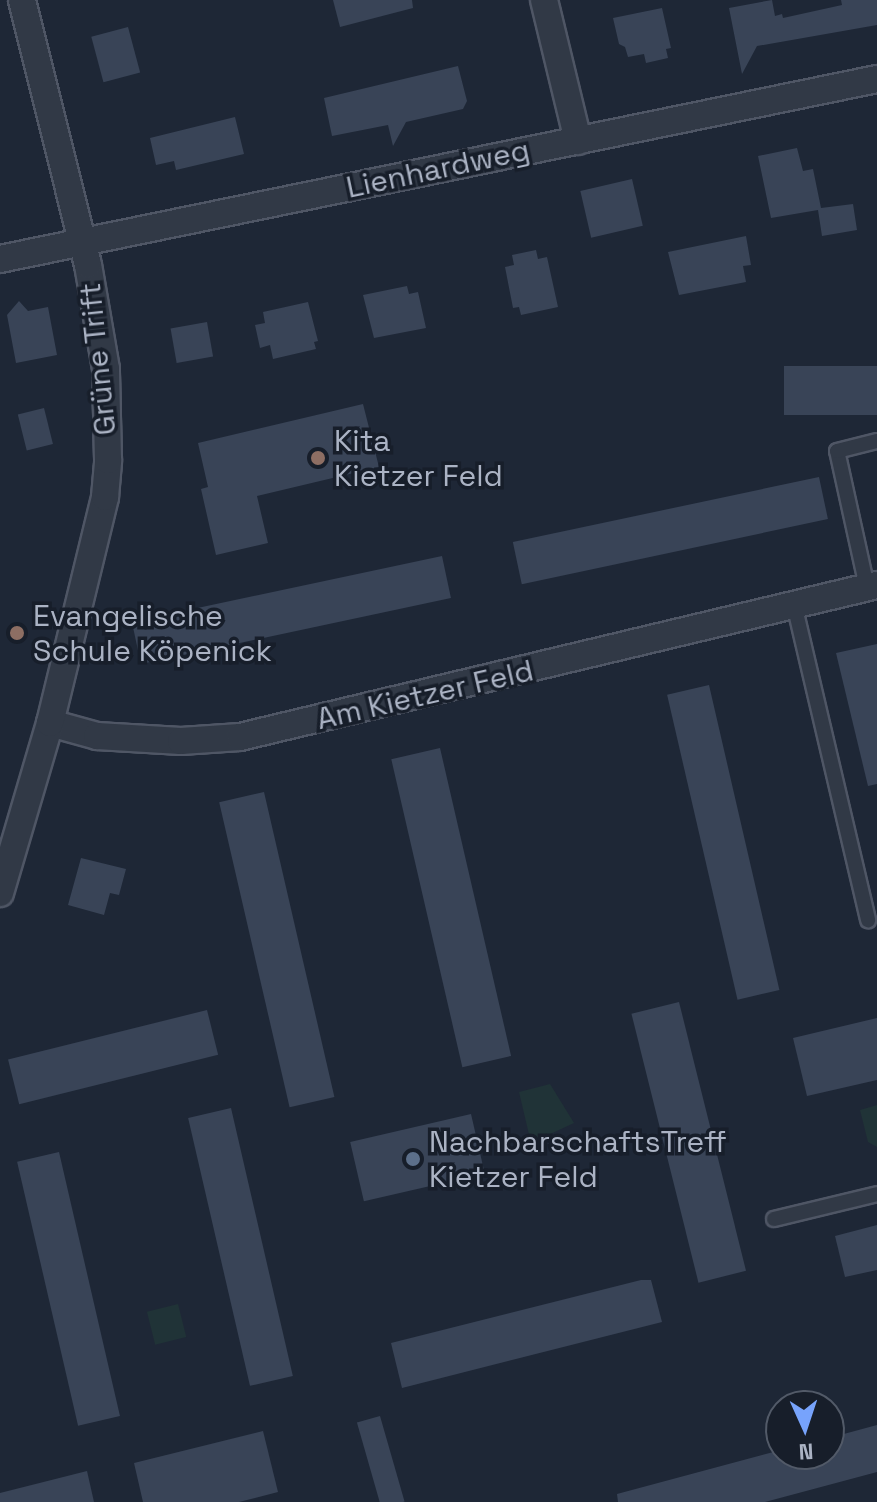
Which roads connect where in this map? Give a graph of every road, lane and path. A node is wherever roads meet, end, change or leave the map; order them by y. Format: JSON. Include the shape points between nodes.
{"nodes":[{"id":1,"x":22,"y":0,"type":"edge"},
{"id":2,"x":544,"y":0,"type":"edge"},
{"id":3,"x":877,"y":79,"type":"edge"},
{"id":4,"x":578,"y":141,"type":"junction"},
{"id":5,"x":83,"y":243,"type":"junction"},
{"id":6,"x":0,"y":259,"type":"edge"},
{"id":7,"x":877,"y":441,"type":"edge"},
{"id":8,"x":872,"y":586,"type":"edge"},
{"id":9,"x":794,"y":604,"type":"junction"},
{"id":10,"x":50,"y":723,"type":"junction"},
{"id":11,"x":0,"y":893,"type":"edge"},
{"id":12,"x":868,"y":920,"type":"dead end"},
{"id":13,"x":877,"y":1194,"type":"edge"},
{"id":14,"x":774,"y":1219,"type":"dead end"}],
"edges":[{"from":1,"to":5,"type":"street","name":"Grüne Trift"},
{"from":2,"to":4,"type":"street"},
{"from":3,"to":4,"type":"street","name":"Lienhardweg"},
{"from":4,"to":5,"type":"street","name":"Lienhardweg"},
{"from":5,"to":6,"type":"street","name":"Lienhardweg"},
{"from":5,"to":10,"type":"street","name":"Grüne Trift","via":[[106,369],[108,460],[105,497]]},
{"from":7,"to":8,"type":"lane","name":"Am Kietzer Feld","via":[[837,451]]},
{"from":8,"to":9,"type":"street","name":"Am Kietzer Feld"},
{"from":9,"to":10,"type":"street","name":"Am Kietzer Feld","via":[[240,737],[181,741],[97,736]]},
{"from":9,"to":12,"type":"lane"},
{"from":10,"to":11,"type":"street","name":"Grüne Trift"},
{"from":13,"to":14,"type":"lane"}]}
